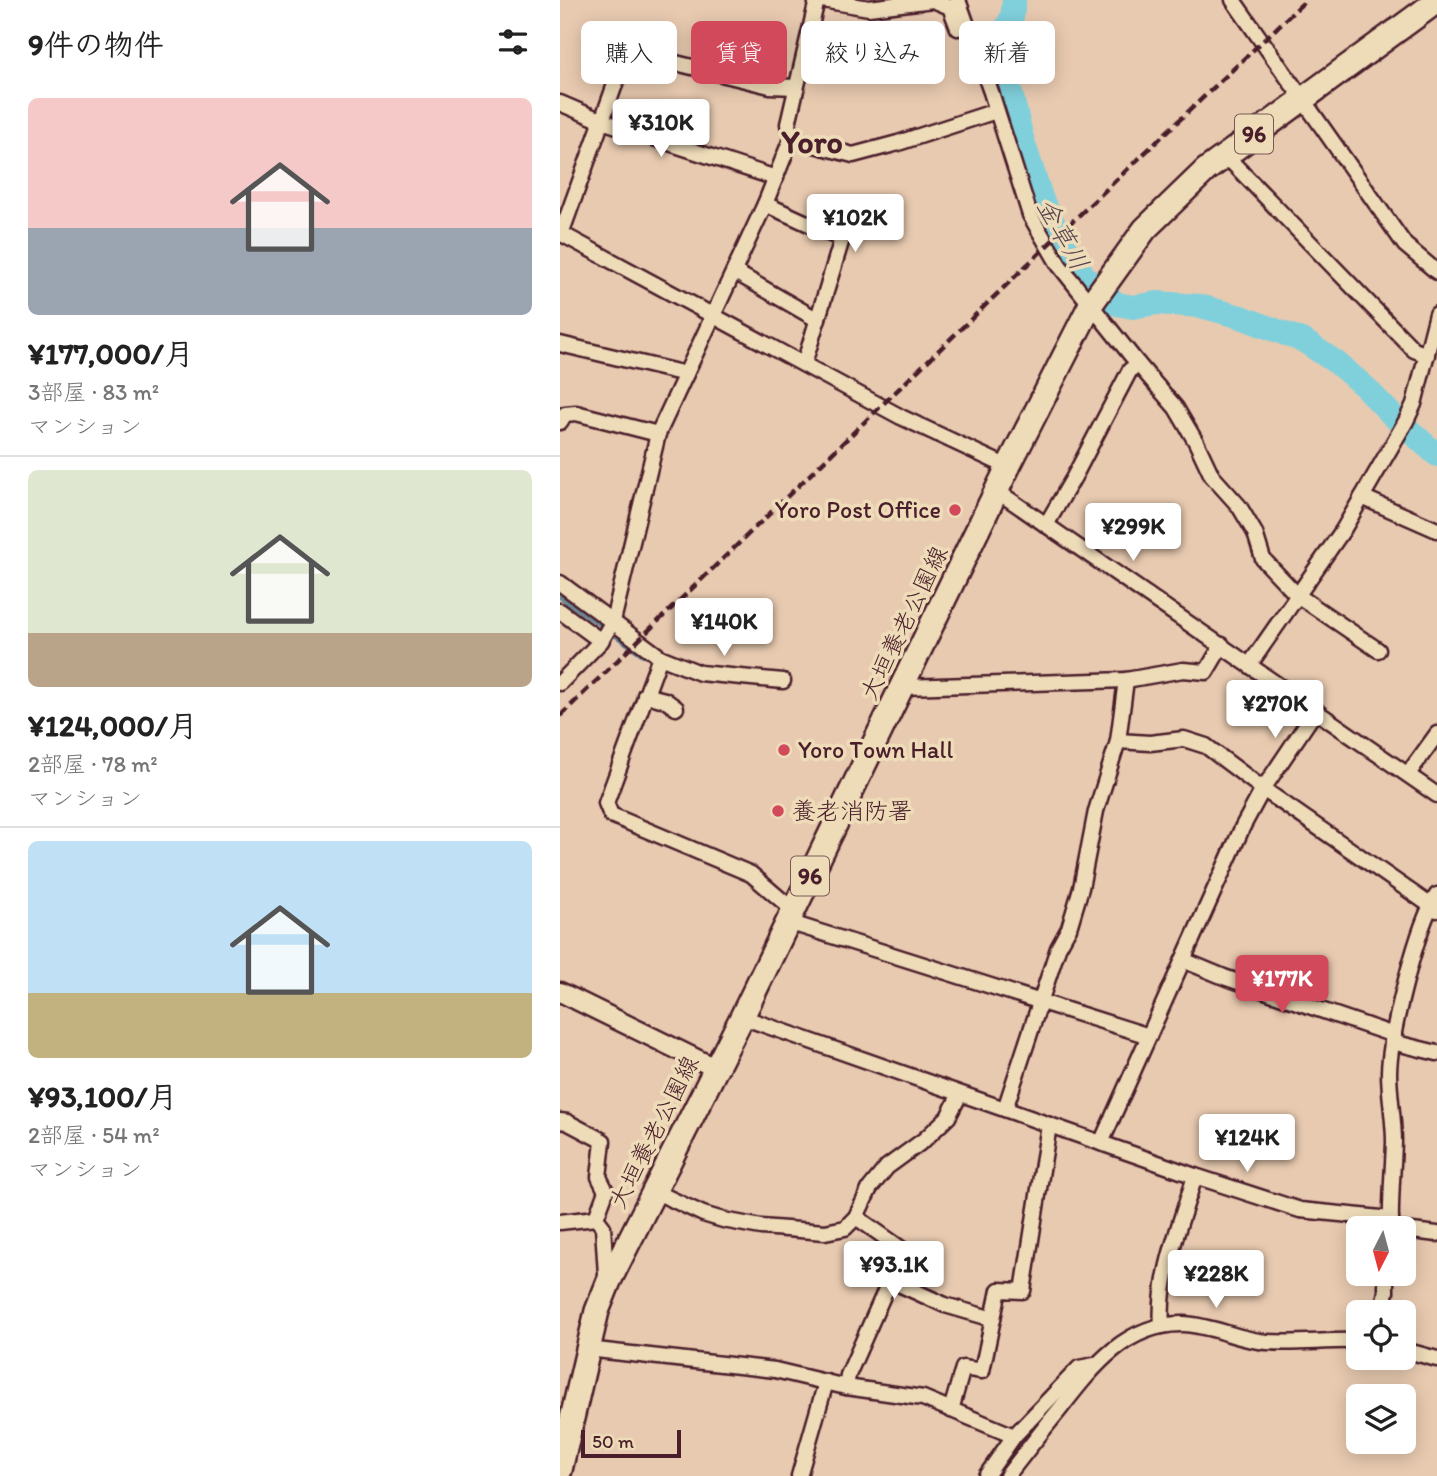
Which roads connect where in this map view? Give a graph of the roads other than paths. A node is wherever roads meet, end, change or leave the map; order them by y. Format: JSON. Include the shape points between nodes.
{"nodes":[{"id":1,"x":820,"y":0,"type":"edge"},
{"id":2,"x":958,"y":0,"type":"edge"},
{"id":3,"x":1233,"y":0,"type":"edge"},
{"id":4,"x":1431,"y":5,"type":"edge"},
{"id":5,"x":795,"y":86,"type":"junction"},
{"id":6,"x":990,"y":92,"type":"junction"},
{"id":7,"x":1301,"y":99,"type":"junction"},
{"id":8,"x":560,"y":103,"type":"edge"},
{"id":9,"x":996,"y":111,"type":"junction"},
{"id":10,"x":602,"y":121,"type":"junction"},
{"id":11,"x":791,"y":139,"type":"junction"},
{"id":12,"x":1225,"y":155,"type":"junction"},
{"id":13,"x":776,"y":177,"type":"junction"},
{"id":14,"x":765,"y":204,"type":"junction"},
{"id":15,"x":560,"y":234,"type":"edge"},
{"id":16,"x":735,"y":272,"type":"junction"},
{"id":17,"x":1437,"y":272,"type":"edge"},
{"id":18,"x":1099,"y":293,"type":"junction"},
{"id":19,"x":1437,"y":314,"type":"edge"},
{"id":20,"x":715,"y":317,"type":"junction"},
{"id":21,"x":818,"y":320,"type":"junction"},
{"id":22,"x":560,"y":345,"type":"edge"},
{"id":23,"x":1427,"y":355,"type":"junction"},
{"id":24,"x":804,"y":364,"type":"junction"},
{"id":25,"x":1138,"y":364,"type":"junction"},
{"id":26,"x":686,"y":374,"type":"junction"},
{"id":27,"x":560,"y":422,"type":"edge"},
{"id":28,"x":658,"y":434,"type":"junction"},
{"id":29,"x":1008,"y":467,"type":"junction"},
{"id":30,"x":997,"y":491,"type":"junction"},
{"id":31,"x":1362,"y":497,"type":"junction"},
{"id":32,"x":1046,"y":525,"type":"junction"},
{"id":33,"x":1437,"y":530,"type":"edge"},
{"id":34,"x":560,"y":583,"type":"edge"},
{"id":35,"x":1297,"y":595,"type":"junction"},
{"id":36,"x":560,"y":611,"type":"edge"},
{"id":37,"x":613,"y":621,"type":"junction"},
{"id":38,"x":601,"y":641,"type":"junction"},
{"id":39,"x":1222,"y":645,"type":"junction"},
{"id":40,"x":1378,"y":650,"type":"dead end"},
{"id":41,"x":660,"y":657,"type":"junction"},
{"id":42,"x":1250,"y":664,"type":"junction"},
{"id":43,"x":1126,"y":680,"type":"junction"},
{"id":44,"x":783,"y":681,"type":"dead end"},
{"id":45,"x":560,"y":683,"type":"edge"},
{"id":46,"x":904,"y":687,"type":"junction"},
{"id":47,"x":645,"y":695,"type":"junction"},
{"id":48,"x":677,"y":708,"type":"dead end"},
{"id":49,"x":1316,"y":710,"type":"junction"},
{"id":50,"x":1437,"y":734,"type":"edge"},
{"id":51,"x":1118,"y":741,"type":"junction"},
{"id":52,"x":1408,"y":774,"type":"junction"},
{"id":53,"x":1263,"y":789,"type":"junction"},
{"id":54,"x":1437,"y":795,"type":"edge"},
{"id":55,"x":1435,"y":904,"type":"edge"},
{"id":56,"x":790,"y":916,"type":"junction"},
{"id":57,"x":1184,"y":960,"type":"junction"},
{"id":58,"x":560,"y":992,"type":"edge"},
{"id":59,"x":1042,"y":1003,"type":"junction"},
{"id":60,"x":743,"y":1017,"type":"junction"},
{"id":61,"x":1149,"y":1036,"type":"junction"},
{"id":62,"x":1393,"y":1038,"type":"junction"},
{"id":63,"x":1437,"y":1053,"type":"edge"},
{"id":64,"x":715,"y":1068,"type":"junction"},
{"id":65,"x":960,"y":1094,"type":"junction"},
{"id":66,"x":1005,"y":1109,"type":"junction"},
{"id":67,"x":560,"y":1121,"type":"edge"},
{"id":68,"x":1049,"y":1125,"type":"junction"},
{"id":69,"x":1101,"y":1143,"type":"junction"},
{"id":70,"x":1195,"y":1176,"type":"junction"},
{"id":71,"x":654,"y":1191,"type":"junction"},
{"id":72,"x":1391,"y":1216,"type":"edge"},
{"id":73,"x":856,"y":1217,"type":"junction"},
{"id":74,"x":1346,"y":1217,"type":"edge"},
{"id":75,"x":596,"y":1218,"type":"junction"},
{"id":76,"x":560,"y":1222,"type":"edge"},
{"id":77,"x":1416,"y":1231,"type":"edge"},
{"id":78,"x":1437,"y":1234,"type":"edge"},
{"id":79,"x":890,"y":1280,"type":"junction"},
{"id":80,"x":609,"y":1281,"type":"junction"},
{"id":81,"x":993,"y":1319,"type":"junction"},
{"id":82,"x":1162,"y":1326,"type":"junction"},
{"id":83,"x":1346,"y":1341,"type":"edge"},
{"id":84,"x":587,"y":1349,"type":"junction"},
{"id":85,"x":1416,"y":1353,"type":"edge"},
{"id":86,"x":1437,"y":1359,"type":"edge"},
{"id":87,"x":1095,"y":1365,"type":"junction"},
{"id":88,"x":826,"y":1382,"type":"junction"},
{"id":89,"x":846,"y":1387,"type":"junction"},
{"id":90,"x":951,"y":1410,"type":"junction"},
{"id":91,"x":565,"y":1428,"type":"edge"},
{"id":92,"x":1014,"y":1436,"type":"junction"},
{"id":93,"x":560,"y":1470,"type":"edge"},
{"id":94,"x":799,"y":1476,"type":"edge"},
{"id":95,"x":986,"y":1476,"type":"edge"},
{"id":96,"x":1007,"y":1476,"type":"edge"}],
"edges":[{"from":1,"to":5,"type":"street"},
{"from":1,"to":6,"type":"street","via":[[869,8],[933,0],[950,7],[979,80]]},
{"from":2,"to":6,"type":"street"},
{"from":3,"to":7,"type":"street"},
{"from":4,"to":7,"type":"main road","name":"大垣養老公園線","number":"96"},
{"from":5,"to":10,"type":"street","via":[[770,86],[626,54]]},
{"from":5,"to":11,"type":"street","via":[[788,124]]},
{"from":6,"to":9,"type":"street"},
{"from":7,"to":12,"type":"main road","name":"大垣養老公園線","number":"96"},
{"from":7,"to":17,"type":"street","via":[[1405,245]]},
{"from":8,"to":10,"type":"street"},
{"from":9,"to":11,"type":"street","via":[[853,155]]},
{"from":9,"to":18,"type":"street","via":[[1030,215],[1059,265]]},
{"from":10,"to":13,"type":"street"},
{"from":10,"to":15,"type":"street"},
{"from":11,"to":13,"type":"street"},
{"from":12,"to":18,"type":"main road","name":"大垣養老公園線","number":"96","via":[[1145,229]]},
{"from":12,"to":23,"type":"street","via":[[1414,350]]},
{"from":13,"to":14,"type":"street"},
{"from":14,"to":16,"type":"street"},
{"from":14,"to":21,"type":"street","via":[[842,239]]},
{"from":15,"to":20,"type":"street"},
{"from":16,"to":20,"type":"street"},
{"from":16,"to":21,"type":"street"},
{"from":18,"to":25,"type":"street"},
{"from":18,"to":29,"type":"main road","name":"大垣養老公園線","number":"96"},
{"from":19,"to":23,"type":"street"},
{"from":20,"to":24,"type":"street"},
{"from":20,"to":26,"type":"street"},
{"from":21,"to":24,"type":"street"},
{"from":22,"to":26,"type":"street"},
{"from":23,"to":31,"type":"street","via":[[1414,404]]},
{"from":24,"to":29,"type":"street","via":[[901,417]]},
{"from":25,"to":32,"type":"street","via":[[1130,370]]},
{"from":25,"to":35,"type":"street","via":[[1176,408],[1212,476],[1239,506],[1263,559]]},
{"from":26,"to":28,"type":"street"},
{"from":27,"to":28,"type":"street","via":[[565,414],[576,413]]},
{"from":28,"to":37,"type":"street"},
{"from":29,"to":30,"type":"main road","name":"大垣養老公園線","number":"96"},
{"from":30,"to":32,"type":"street"},
{"from":30,"to":46,"type":"main road","name":"大垣養老公園線","number":"96"},
{"from":31,"to":33,"type":"street"},
{"from":31,"to":35,"type":"street"},
{"from":32,"to":39,"type":"street"},
{"from":34,"to":37,"type":"street"},
{"from":35,"to":40,"type":"street"},
{"from":35,"to":42,"type":"street"},
{"from":36,"to":38,"type":"street"},
{"from":37,"to":38,"type":"street"},
{"from":37,"to":41,"type":"street"},
{"from":38,"to":45,"type":"street"},
{"from":39,"to":42,"type":"street"},
{"from":39,"to":43,"type":"street","via":[[1206,672],[1183,670]]},
{"from":41,"to":44,"type":"street","via":[[700,673]]},
{"from":41,"to":47,"type":"street"},
{"from":42,"to":49,"type":"street"},
{"from":43,"to":46,"type":"street"},
{"from":43,"to":51,"type":"street"},
{"from":46,"to":56,"type":"main road","name":"大垣養老公園線","number":"96"},
{"from":47,"to":48,"type":"street"},
{"from":47,"to":56,"type":"street","via":[[606,803],[611,815],[751,874]]},
{"from":49,"to":52,"type":"street"},
{"from":49,"to":53,"type":"street"},
{"from":50,"to":52,"type":"street"},
{"from":51,"to":53,"type":"street","via":[[1195,742]]},
{"from":51,"to":59,"type":"street","via":[[1096,811],[1077,901]]},
{"from":52,"to":54,"type":"street"},
{"from":53,"to":55,"type":"street"},
{"from":53,"to":57,"type":"street"},
{"from":55,"to":62,"type":"street","via":[[1416,946]]},
{"from":56,"to":59,"type":"street"},
{"from":56,"to":60,"type":"main road","name":"大垣養老公園線","number":"96"},
{"from":57,"to":61,"type":"street"},
{"from":57,"to":62,"type":"street"},
{"from":58,"to":64,"type":"street"},
{"from":59,"to":61,"type":"street"},
{"from":59,"to":66,"type":"street"},
{"from":60,"to":64,"type":"main road","name":"大垣養老公園線","number":"96"},
{"from":60,"to":65,"type":"street"},
{"from":61,"to":69,"type":"street"},
{"from":62,"to":63,"type":"street"},
{"from":62,"to":72,"type":"street","via":[[1389,1071],[1394,1138]]},
{"from":64,"to":71,"type":"main road","name":"大垣養老公園線","number":"96"},
{"from":65,"to":66,"type":"street"},
{"from":65,"to":73,"type":"street","via":[[948,1117],[887,1167]]},
{"from":66,"to":68,"type":"street"},
{"from":67,"to":75,"type":"street","via":[[603,1141],[599,1177],[606,1191]]},
{"from":68,"to":69,"type":"street"},
{"from":68,"to":81,"type":"street","via":[[1023,1290],[999,1290]]},
{"from":69,"to":70,"type":"street"},
{"from":70,"to":74,"type":"street","via":[[1300,1210]]},
{"from":70,"to":82,"type":"street","via":[[1169,1268]]},
{"from":71,"to":73,"type":"street","via":[[703,1214],[761,1227],[825,1232],[845,1228]]},
{"from":71,"to":80,"type":"main road","name":"大垣養老公園線","number":"96"},
{"from":73,"to":79,"type":"street","via":[[903,1250]]},
{"from":75,"to":76,"type":"street"},
{"from":75,"to":80,"type":"street","via":[[603,1227]]},
{"from":77,"to":78,"type":"street"},
{"from":79,"to":81,"type":"street","via":[[945,1305]]},
{"from":79,"to":89,"type":"street"},
{"from":80,"to":84,"type":"main road","name":"大垣養老公園線","number":"96"},
{"from":81,"to":90,"type":"street","via":[[982,1371],[963,1368]]},
{"from":82,"to":83,"type":"street","via":[[1211,1327],[1263,1342]]},
{"from":82,"to":87,"type":"street","via":[[1119,1343]]},
{"from":84,"to":88,"type":"street","via":[[775,1370]]},
{"from":84,"to":91,"type":"main road","name":"大垣養老公園線","number":"96"},
{"from":85,"to":86,"type":"street"},
{"from":87,"to":92,"type":"street","via":[[1079,1368]]},
{"from":87,"to":96,"type":"street"},
{"from":88,"to":89,"type":"street"},
{"from":88,"to":94,"type":"street"},
{"from":89,"to":90,"type":"street","via":[[923,1398]]},
{"from":90,"to":92,"type":"street"},
{"from":91,"to":93,"type":"main road","name":"大垣養老公園線","number":"96"},
{"from":92,"to":95,"type":"street"}]}
